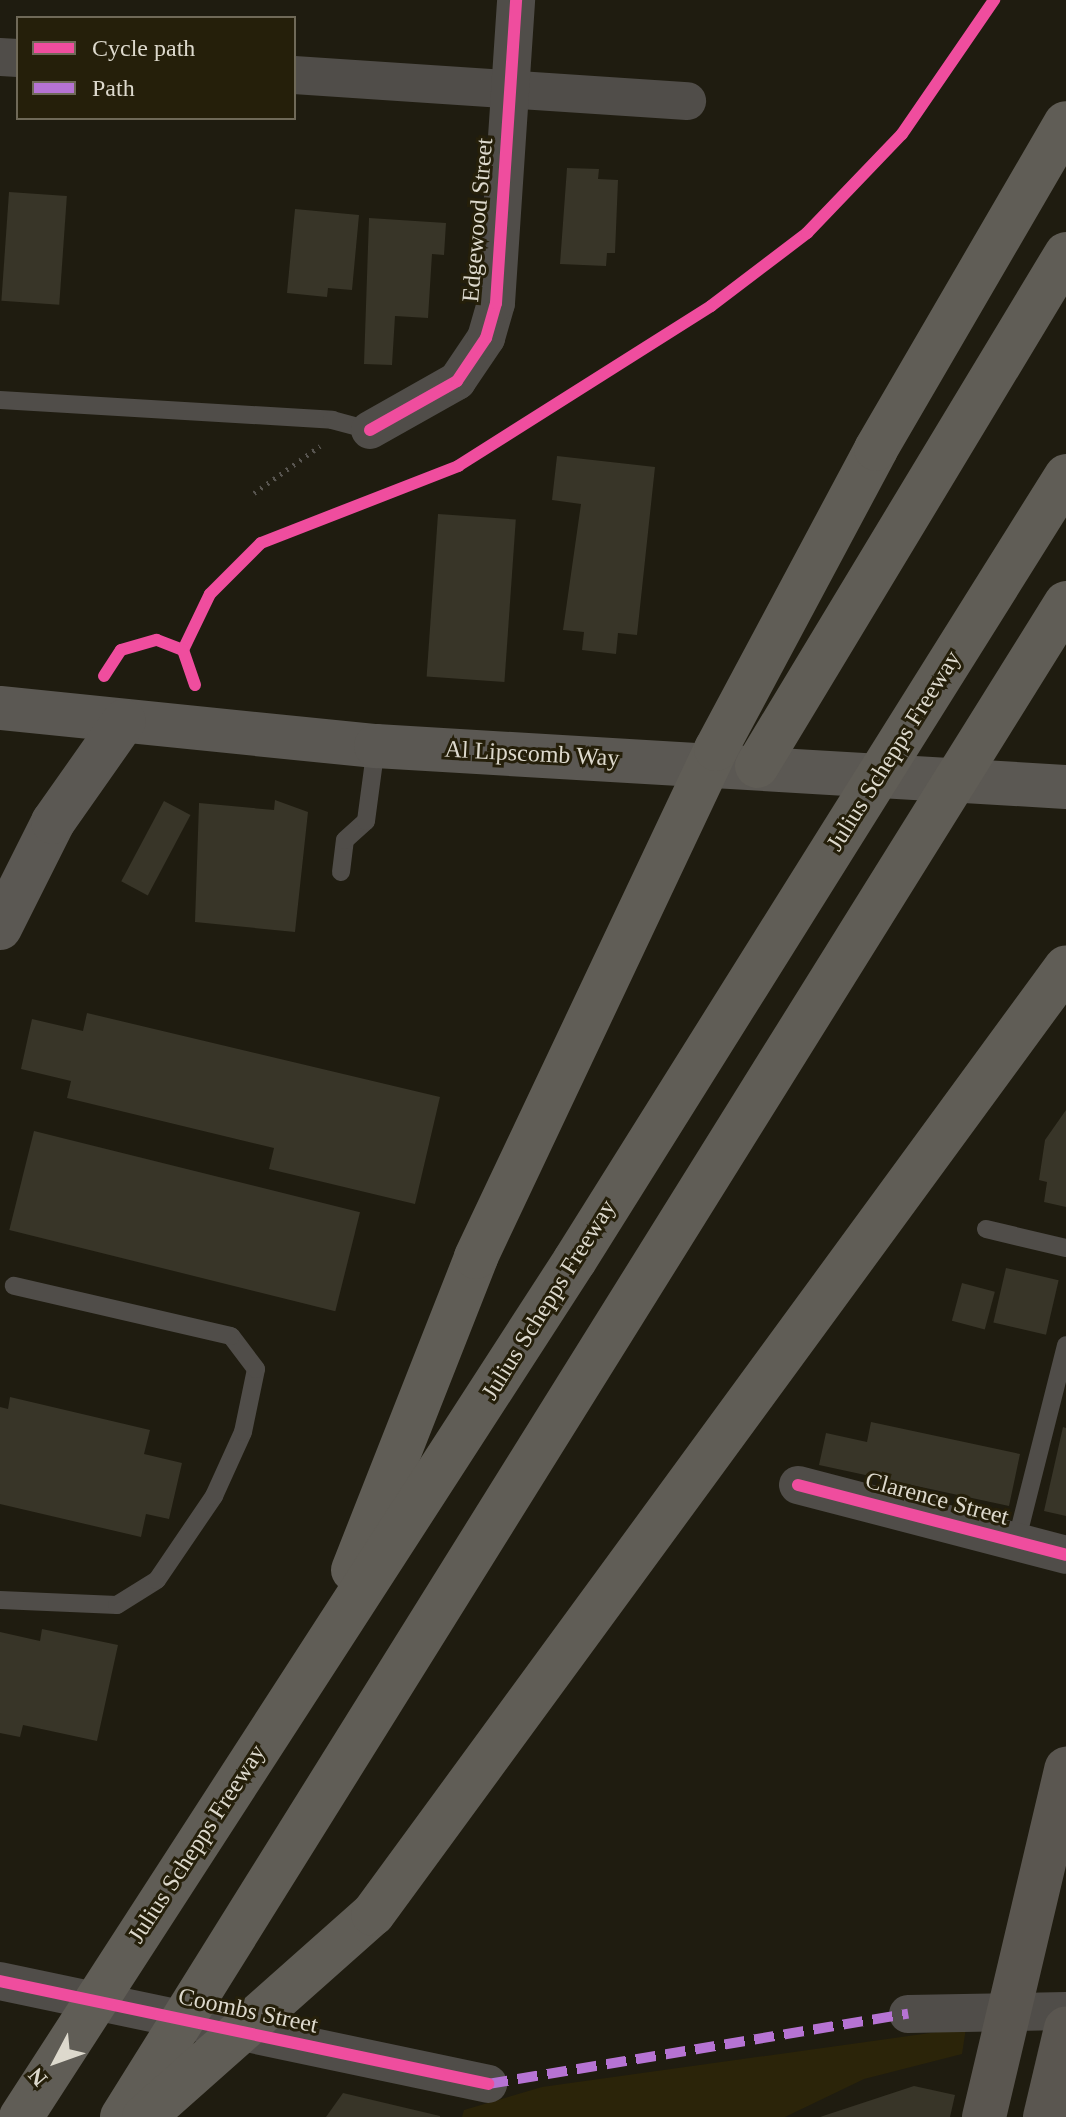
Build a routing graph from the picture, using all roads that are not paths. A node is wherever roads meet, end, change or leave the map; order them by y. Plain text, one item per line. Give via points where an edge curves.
1 (516, 0) edge
2 (296, 75) edge
3 (511, 88) junction
4 (687, 101) dead end
5 (1066, 123) edge
6 (1066, 254) edge
7 (0, 400) edge
8 (370, 430) joint
9 (1066, 476) edge
10 (1066, 603) edge
11 (0, 708) edge
12 (124, 721) junction
13 (376, 746) junction
14 (757, 766) junction
15 (1066, 787) edge
16 (341, 872) dead end
17 (0, 928) edge
18 (1066, 967) edge
19 (986, 1229) dead end
20 (1066, 1248) edge
21 (14, 1286) dead end
22 (1066, 1345) edge
23 (798, 1485) dead end
24 (1016, 1543) junction
25 (1066, 1555) edge
26 (0, 1600) edge
27 (318, 1658) junction
28 (1066, 1769) edge
29 (0, 1981) edge
30 (1010, 2011) junction
31 (1066, 2011) edge
32 (908, 2014) dead end
33 (1066, 2028) edge
34 (488, 2084) dead end
35 (21, 2117) edge
36 (122, 2117) edge
37 (144, 2117) edge
38 (984, 2117) edge
39 (1045, 2117) edge

1 - 3 street, Edgewood Street
2 - 3 street
3 - 4 street
3 - 8 street, Edgewood Street via 496,303 486,338 457,381
5 - 27 highway, bridge via 876,449 709,763 476,1257
6 - 14 highway
7 - 8 lane via 332,420
9 - 27 highway, Julius Schepps Freeway, bridge
10 - 36 highway, bridge
11 - 12 main road, Al Lipscomb Way
12 - 13 main road, Al Lipscomb Way
12 - 17 main road via 53,822
13 - 14 main road, Al Lipscomb Way
13 - 16 lane via 366,821 345,840
14 - 15 main road, Al Lipscomb Way
18 - 37 highway, bridge via 373,1914
19 - 20 lane
21 - 26 lane via 231,1336 256,1369 243,1432 220,1483 157,1580 117,1605
22 - 24 lane
23 - 24 street, Clarence Street
24 - 25 street, Clarence Street
27 - 35 highway, Julius Schepps Freeway, bridge
28 - 30 main road
29 - 34 street, Coombs Street
30 - 31 street
30 - 32 street
30 - 38 main road
33 - 39 main road

